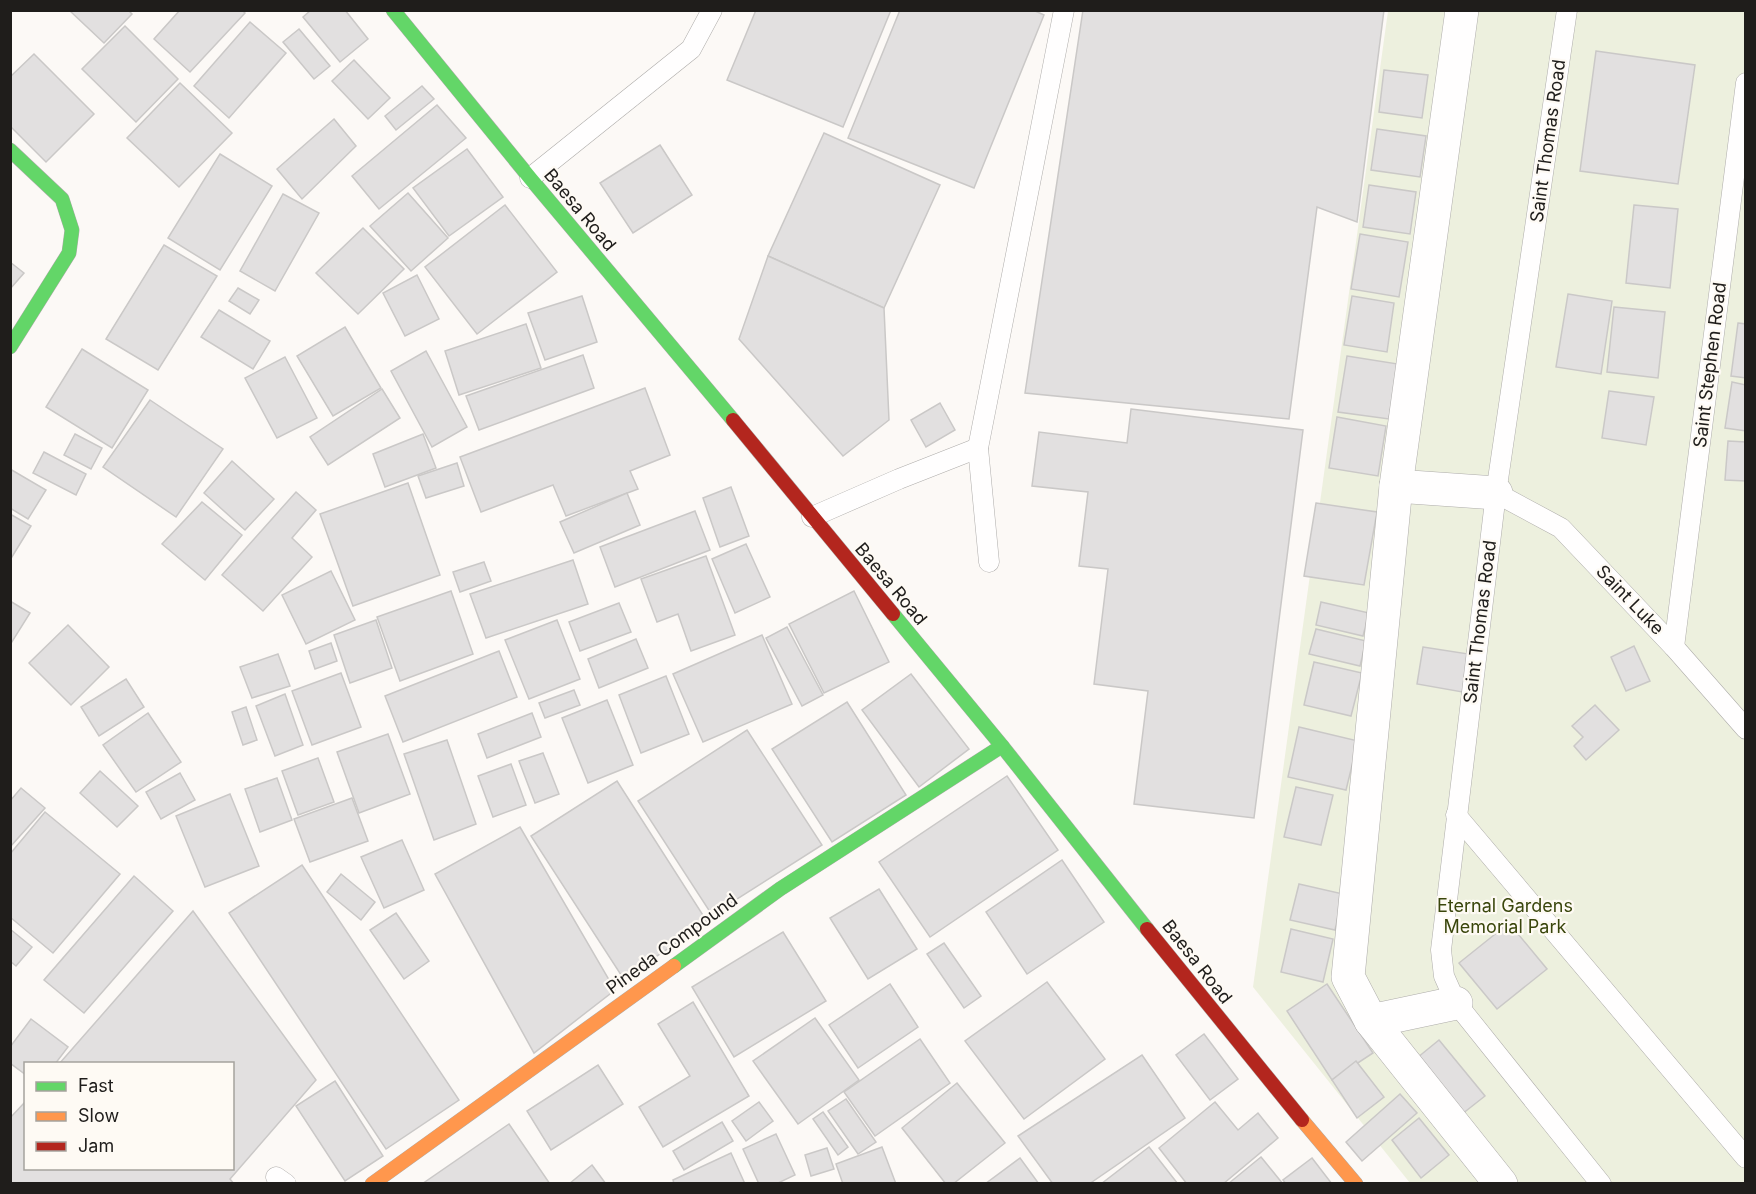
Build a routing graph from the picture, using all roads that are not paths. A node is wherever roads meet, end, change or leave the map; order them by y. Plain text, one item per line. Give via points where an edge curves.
1 (393, 10) edge
2 (712, 10) edge
3 (1064, 10) edge
4 (1462, 10) edge
5 (1567, 10) edge
6 (1746, 82) edge
7 (10, 150) edge
8 (530, 178) junction
9 (10, 347) edge
10 (978, 448) junction
11 (1396, 486) junction
12 (1496, 492) junction
13 (812, 517) junction
14 (989, 562) dead end
15 (1674, 646) junction
16 (1746, 729) edge
17 (1002, 746) junction
18 (1456, 815) junction
19 (1456, 1003) junction
20 (1371, 1021) junction
21 (1746, 1158) edge
22 (372, 1184) edge
23 (1356, 1184) edge
24 (1501, 1184) edge
25 (1601, 1184) edge

1 - 8 main road, Baesa Road
2 - 8 lane via 691,49
3 - 10 lane
4 - 11 street
5 - 12 lane, Saint Thomas Road
6 - 15 lane, Saint Stephen Road
7 - 9 main road via 62,199 72,230 69,253
8 - 13 main road, Baesa Road
10 - 13 lane
10 - 14 lane
11 - 12 street
11 - 20 street via 1348,977
12 - 15 lane, Saint Luke via 1561,528
12 - 18 lane, Saint Thomas Road
13 - 17 main road, Baesa Road
15 - 16 lane, Saint Luke
17 - 22 main road, Pineda Compound via 780,889
17 - 23 main road, Baesa Road via 1266,1078
18 - 19 lane, Saint Thomas Road via 1441,950 1444,976
18 - 21 lane
19 - 20 street
19 - 25 lane, Saint Thomas Road
20 - 24 street

